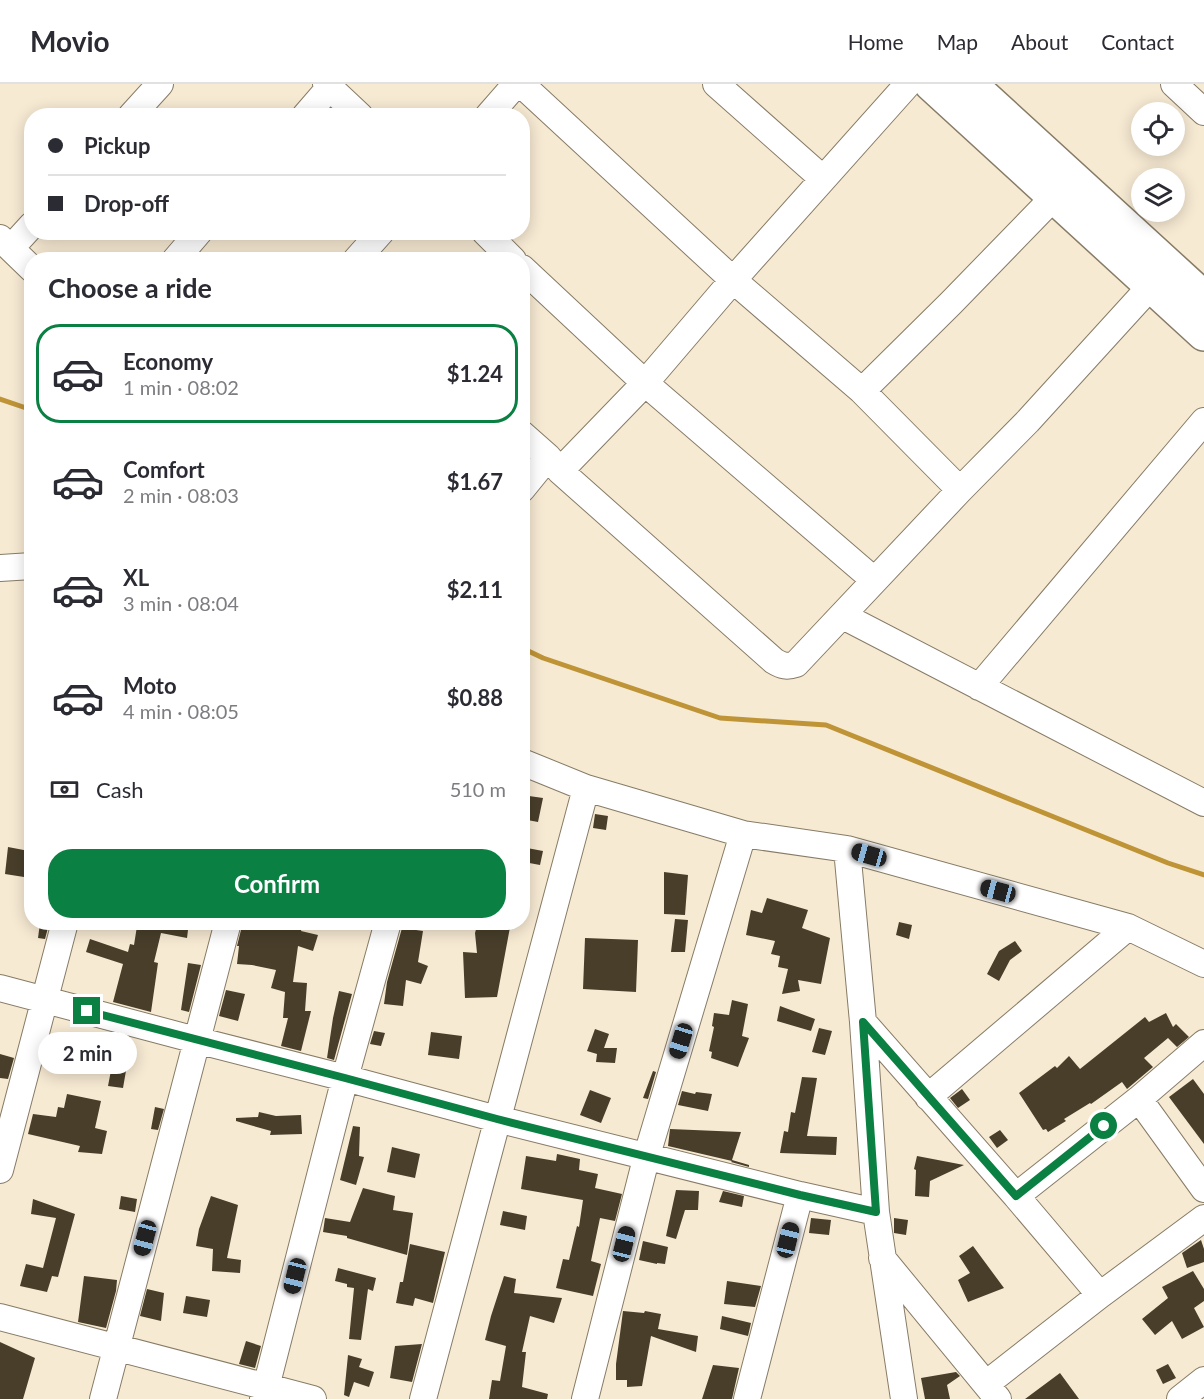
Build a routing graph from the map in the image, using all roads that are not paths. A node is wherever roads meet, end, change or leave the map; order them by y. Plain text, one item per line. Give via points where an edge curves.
1 (160, 84) edge
2 (516, 84) edge
3 (521, 84) edge
4 (716, 84) edge
5 (908, 84) edge
6 (931, 84) edge
7 (1174, 84) edge
8 (328, 86) edge
9 (976, 86) edge
10 (138, 108) edge
11 (311, 108) edge
12 (351, 108) edge
13 (495, 108) edge
14 (1204, 112) edge
15 (822, 178) junction
16 (1055, 196) junction
17 (24, 231) edge
18 (192, 240) edge
19 (374, 240) edge
20 (493, 240) edge
21 (6, 243) edge
22 (182, 252) edge
23 (363, 252) edge
24 (505, 252) edge
25 (24, 261) edge
26 (530, 275) edge
27 (733, 280) junction
28 (1151, 286) junction
29 (1204, 298) edge
30 (1204, 334) edge
31 (645, 382) junction
32 (862, 391) junction
33 (1204, 421) edge
34 (530, 442) edge
35 (554, 464) junction
36 (530, 483) edge
37 (960, 490) junction
38 (24, 566) edge
39 (0, 568) edge
40 (874, 580) junction
41 (843, 616) junction
42 (979, 687) junction
43 (530, 765) edge
44 (586, 788) junction
45 (1204, 803) edge
46 (743, 834) junction
47 (847, 849) junction
48 (1128, 927) junction
49 (63, 930) edge
50 (226, 930) edge
51 (386, 930) edge
52 (1204, 964) edge
53 (0, 988) edge
54 (44, 1000) junction
55 (863, 1022) junction
56 (196, 1040) junction
57 (1204, 1043) edge
58 (345, 1078) junction
59 (928, 1097) junction
60 (1139, 1099) junction
61 (497, 1119) junction
62 (647, 1155) junction
63 (0, 1170) edge
64 (1204, 1189) edge
65 (800, 1195) junction
66 (1016, 1196) junction
67 (876, 1212) junction
68 (1204, 1218) edge
69 (882, 1258) junction
70 (1100, 1295) junction
71 (0, 1317) edge
72 (117, 1347) junction
73 (1204, 1380) edge
74 (992, 1391) edge
75 (265, 1393) edge
76 (103, 1399) edge
77 (313, 1399) edge
78 (423, 1399) edge
79 (585, 1399) edge
80 (747, 1399) edge
81 (904, 1399) edge
82 (1180, 1399) edge

1 - 10 street
2 - 13 street
3 - 27 street
4 - 15 street
5 - 15 street
6 - 16 main road
7 - 14 street
8 - 11 street
8 - 12 street
9 - 29 main road
15 - 27 street
16 - 28 main road
16 - 32 street
17 - 21 street
18 - 22 street
19 - 23 street
20 - 24 street
21 - 25 street
26 - 31 street
27 - 31 street
27 - 32 street
28 - 30 main road
28 - 37 street
31 - 35 street
31 - 40 street
32 - 37 street
33 - 42 street
34 - 35 street
35 - 36 street
35 - 41 street via 780,665 796,664
37 - 40 street
38 - 39 street
40 - 41 street
41 - 42 street
42 - 45 street
43 - 44 street
44 - 46 street
44 - 61 street
46 - 47 street
46 - 62 street
47 - 48 street
47 - 55 street
48 - 52 street
48 - 59 street
49 - 54 street
50 - 56 street
51 - 58 street
53 - 54 street
54 - 56 street
54 - 63 street
55 - 59 street
55 - 67 street
56 - 58 street
56 - 72 street
57 - 60 street
58 - 61 street
58 - 75 street
59 - 66 street
60 - 64 street
60 - 66 street
61 - 62 street
61 - 78 street
62 - 65 street
62 - 79 street
65 - 67 street
65 - 80 street
66 - 70 street
67 - 69 street
68 - 70 street
69 - 74 street
69 - 81 street
70 - 74 street
71 - 72 street
72 - 75 street
72 - 76 street
73 - 82 street
75 - 77 street

